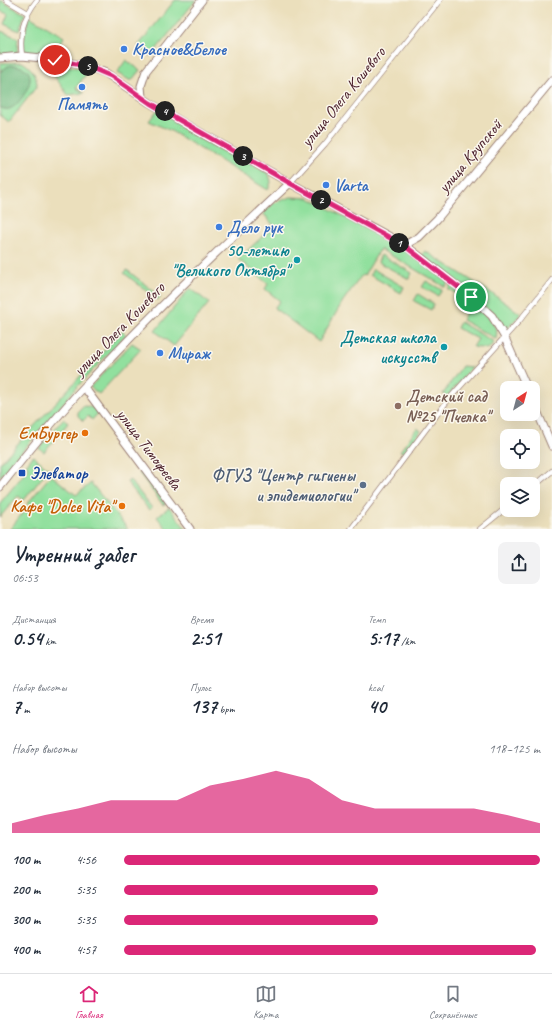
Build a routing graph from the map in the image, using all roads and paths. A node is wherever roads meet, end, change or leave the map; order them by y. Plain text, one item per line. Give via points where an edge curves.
1 (6, 0) edge
2 (37, 0) edge
3 (202, 0) edge
4 (440, 0) edge
5 (28, 13) junction
6 (22, 56) junction
7 (0, 58) edge
8 (552, 80) edge
9 (142, 97) junction
10 (290, 183) junction
11 (405, 246) junction
12 (552, 280) edge
13 (504, 336) junction
14 (524, 381) edge
15 (84, 387) junction
16 (540, 418) edge
17 (552, 446) edge
18 (552, 471) edge
19 (540, 481) edge
20 (0, 487) edge
21 (500, 513) edge
22 (190, 529) edge
23 (351, 529) edge
24 (480, 529) edge

1 - 5 street
2 - 5 street
3 - 9 street via 146,71 141,86
4 - 10 street, улица Олега Кошевого via 325,144
5 - 6 street via 21,38
6 - 7 street
6 - 9 street via 87,66 111,76
8 - 11 street, улица Крупской via 437,219 419,237
9 - 10 street
10 - 11 street
10 - 15 street, улица Олега Кошевого via 185,282
11 - 13 street via 483,308 496,321
12 - 13 street
13 - 14 street
13 - 23 street via 442,406
15 - 20 street, улица Олега Кошевого
15 - 22 street, улица Тимофеева
16 - 17 street
18 - 19 street
21 - 24 street

